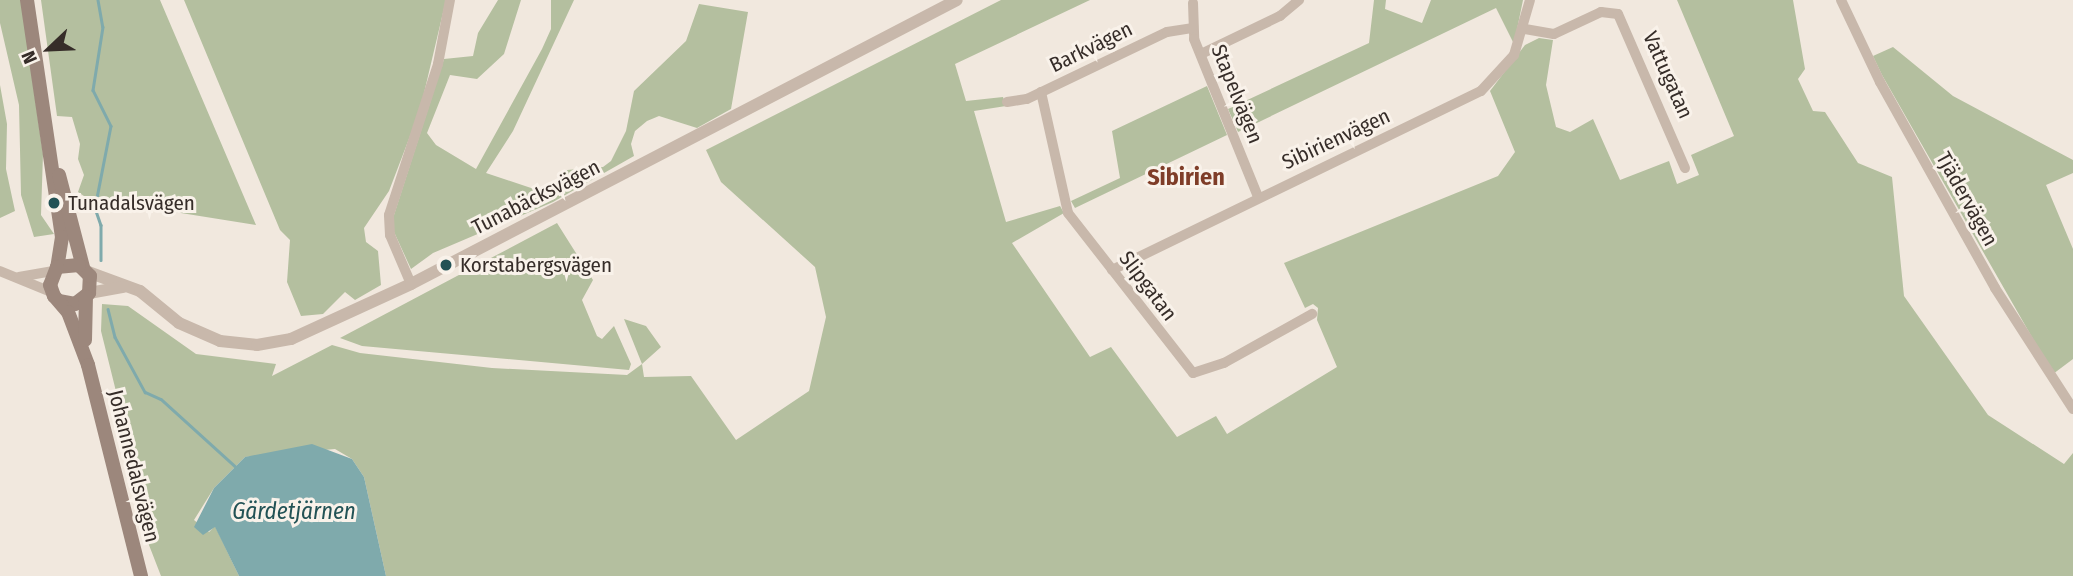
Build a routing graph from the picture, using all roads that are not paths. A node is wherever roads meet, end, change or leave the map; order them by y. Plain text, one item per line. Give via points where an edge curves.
1 (27, 0) edge
2 (450, 0) edge
3 (957, 0) edge
4 (1299, 0) edge
5 (1530, 0) edge
6 (1841, 0) edge
7 (1193, 3) dead end
8 (1192, 28) junction
9 (1525, 29) junction
10 (1201, 54) junction
11 (1041, 92) junction
12 (1007, 102) dead end
13 (45, 119) junction
14 (1685, 168) dead end
15 (1258, 197) junction
16 (55, 269) junction
17 (85, 270) junction
18 (1112, 270) junction
19 (0, 271) edge
20 (18, 278) junction
21 (411, 284) junction
22 (127, 287) junction
23 (88, 295) junction
24 (55, 297) junction
25 (1312, 314) dead end
26 (88, 365) junction
27 (2073, 409) edge
28 (141, 576) edge

1 - 13 main road
2 - 21 street via 438,64 389,215 390,235
3 - 21 street, Tunabäcksvägen
4 - 10 street via 1280,16
5 - 9 street, Sibirienvägen
6 - 27 street, Tjädervägen via 1880,82 2015,323
7 - 8 street, Stapelvägen
8 - 10 street, Stapelvägen
8 - 11 street, Barkvägen via 1167,32
9 - 14 street, Vattugatan via 1554,34 1601,12 1618,14
9 - 15 street, Sibirienvägen via 1514,55 1481,91
10 - 15 street, Stapelvägen
11 - 12 street, Barkvägen
11 - 18 street, Slipgatan via 1062,199
13 - 16 main road via 62,237
13 - 17 main road
15 - 18 street, Sibirienvägen
16 - 17 main road via 71,262
16 - 20 street
16 - 24 main road
17 - 22 street, Tunabäcksvägen
17 - 23 main road
18 - 25 street, Slipgatan via 1194,373 1224,363
19 - 20 street
20 - 24 street
21 - 22 street, Tunabäcksvägen via 329,325 257,345 220,341 195,331 148,296
22 - 23 street
23 - 24 main road via 75,304
23 - 26 main road, Johannedalsvägen via 82,319
24 - 26 main road, Johannedalsvägen via 68,312
26 - 28 main road, Johannedalsvägen

